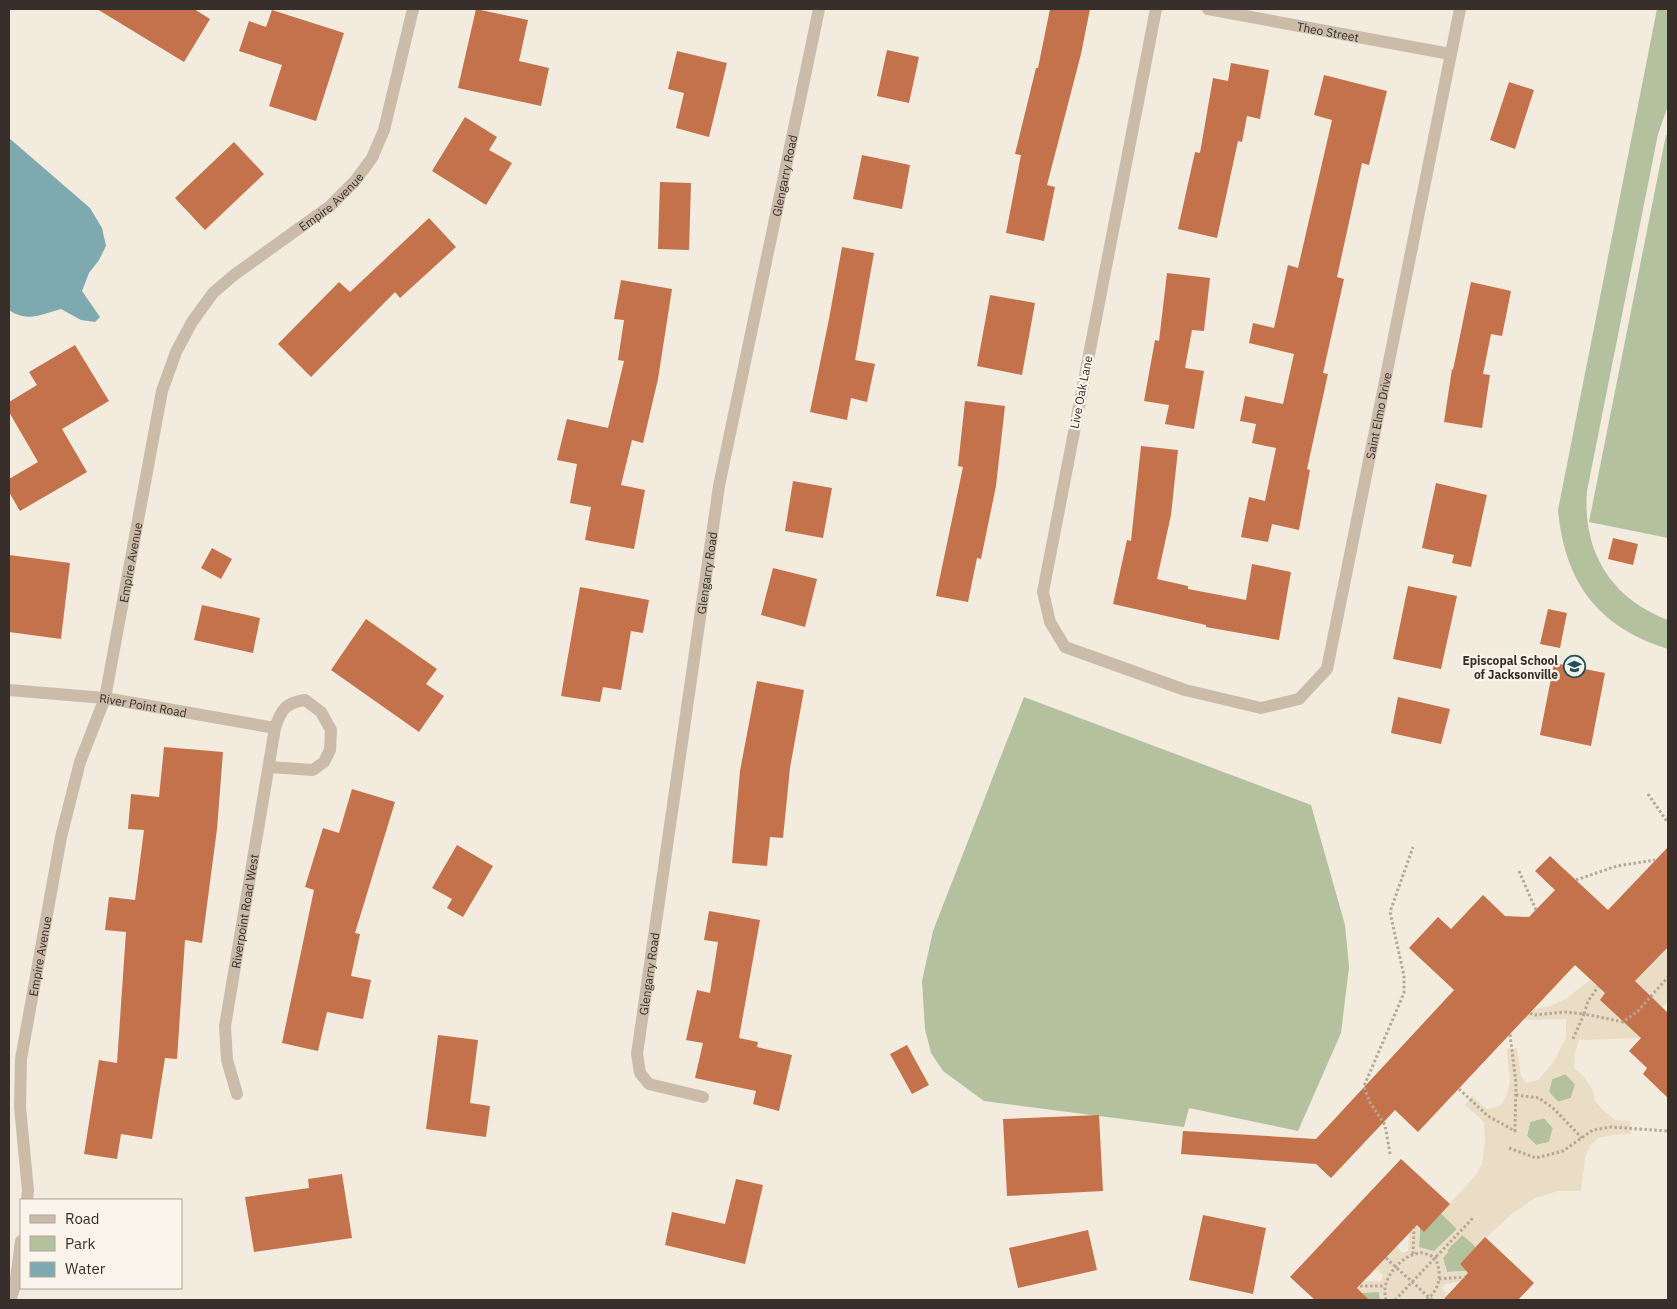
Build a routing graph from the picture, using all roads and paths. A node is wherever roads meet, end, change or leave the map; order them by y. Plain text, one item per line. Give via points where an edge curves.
1 (413, 9) edge
2 (819, 9) edge
3 (1156, 9) edge
4 (1208, 9) edge
5 (1460, 9) edge
6 (1450, 54) junction
7 (9, 690) edge
8 (1185, 690) joint
9 (105, 698) junction
10 (275, 728) junction
11 (269, 767) junction
12 (1648, 794) dead end
13 (1668, 823) edge
14 (1412, 847) dead end
15 (1655, 860) dead end
16 (1519, 871) dead end
17 (1576, 880) dead end
18 (1536, 910) dead end
19 (1668, 977) edge
20 (1598, 987) dead end
21 (1530, 1013) dead end
22 (1584, 1014) junction
23 (1510, 1034) dead end
24 (1573, 1039) dead end
25 (1459, 1089) dead end
26 (237, 1094) dead end
27 (1516, 1095) junction
28 (703, 1097) dead end
29 (1668, 1131) edge
30 (1582, 1138) junction
31 (1508, 1148) dead end
32 (1390, 1154) dead end
33 (27, 1199) edge
34 (1474, 1217) dead end
35 (1414, 1228) dead end
36 (20, 1248) edge
37 (1413, 1254) junction
38 (1435, 1257) junction
39 (1386, 1258) dead end
40 (1396, 1267) junction
41 (1464, 1277) dead end
42 (1440, 1279) junction
43 (1412, 1282) junction
44 (1360, 1286) dead end
45 (1385, 1286) junction
46 (1429, 1299) edge
47 (10, 1300) edge
48 (1386, 1300) edge
49 (1395, 1300) edge

1 - 9 street, Empire Avenue via 384,130 372,158 330,206 234,274 213,293 176,352 162,391
2 - 28 street, Glengarry Road via 719,486 637,1054 640,1072 649,1084
3 - 8 street, Live Oak Lane via 1043,592 1050,622 1065,647
4 - 6 street, Theo Street
5 - 6 street, Saint Elmo Drive
6 - 8 street, Saint Elmo Drive via 1327,670 1299,699 1261,708
7 - 9 street, River Point Road
9 - 10 street, River Point Road
9 - 33 street, Empire Avenue via 80,762 61,837 21,1059 20,1107
10 - 11 street, Riverpoint Road West
10 - 11 street via 284,708 292,702 304,700 321,712 331,730 330,750 324,762 312,770
11 - 26 street, Riverpoint Road West via 226,1026 227,1060
12 - 13 path
14 - 32 path via 1390,912 1404,976 1404,993 1364,1086 1369,1101 1385,1125
15 - 17 path via 1617,866
16 - 18 path
19 - 22 path via 1638,1011 1623,1022
20 - 22 path
21 - 22 path
22 - 24 path
23 - 27 path
25 - 27 path via 1488,1116 1516,1131
27 - 30 path via 1540,1098
29 - 30 path via 1611,1127 1593,1130
30 - 31 path via 1563,1151 1536,1158
34 - 38 path
35 - 37 path
36 - 47 street
37 - 38 path via 1422,1252
37 - 40 path
38 - 42 path
38 - 43 path
39 - 40 path
40 - 43 path
40 - 45 path
41 - 42 path
42 - 46 path
43 - 46 path
43 - 49 path
44 - 45 path
45 - 48 path

